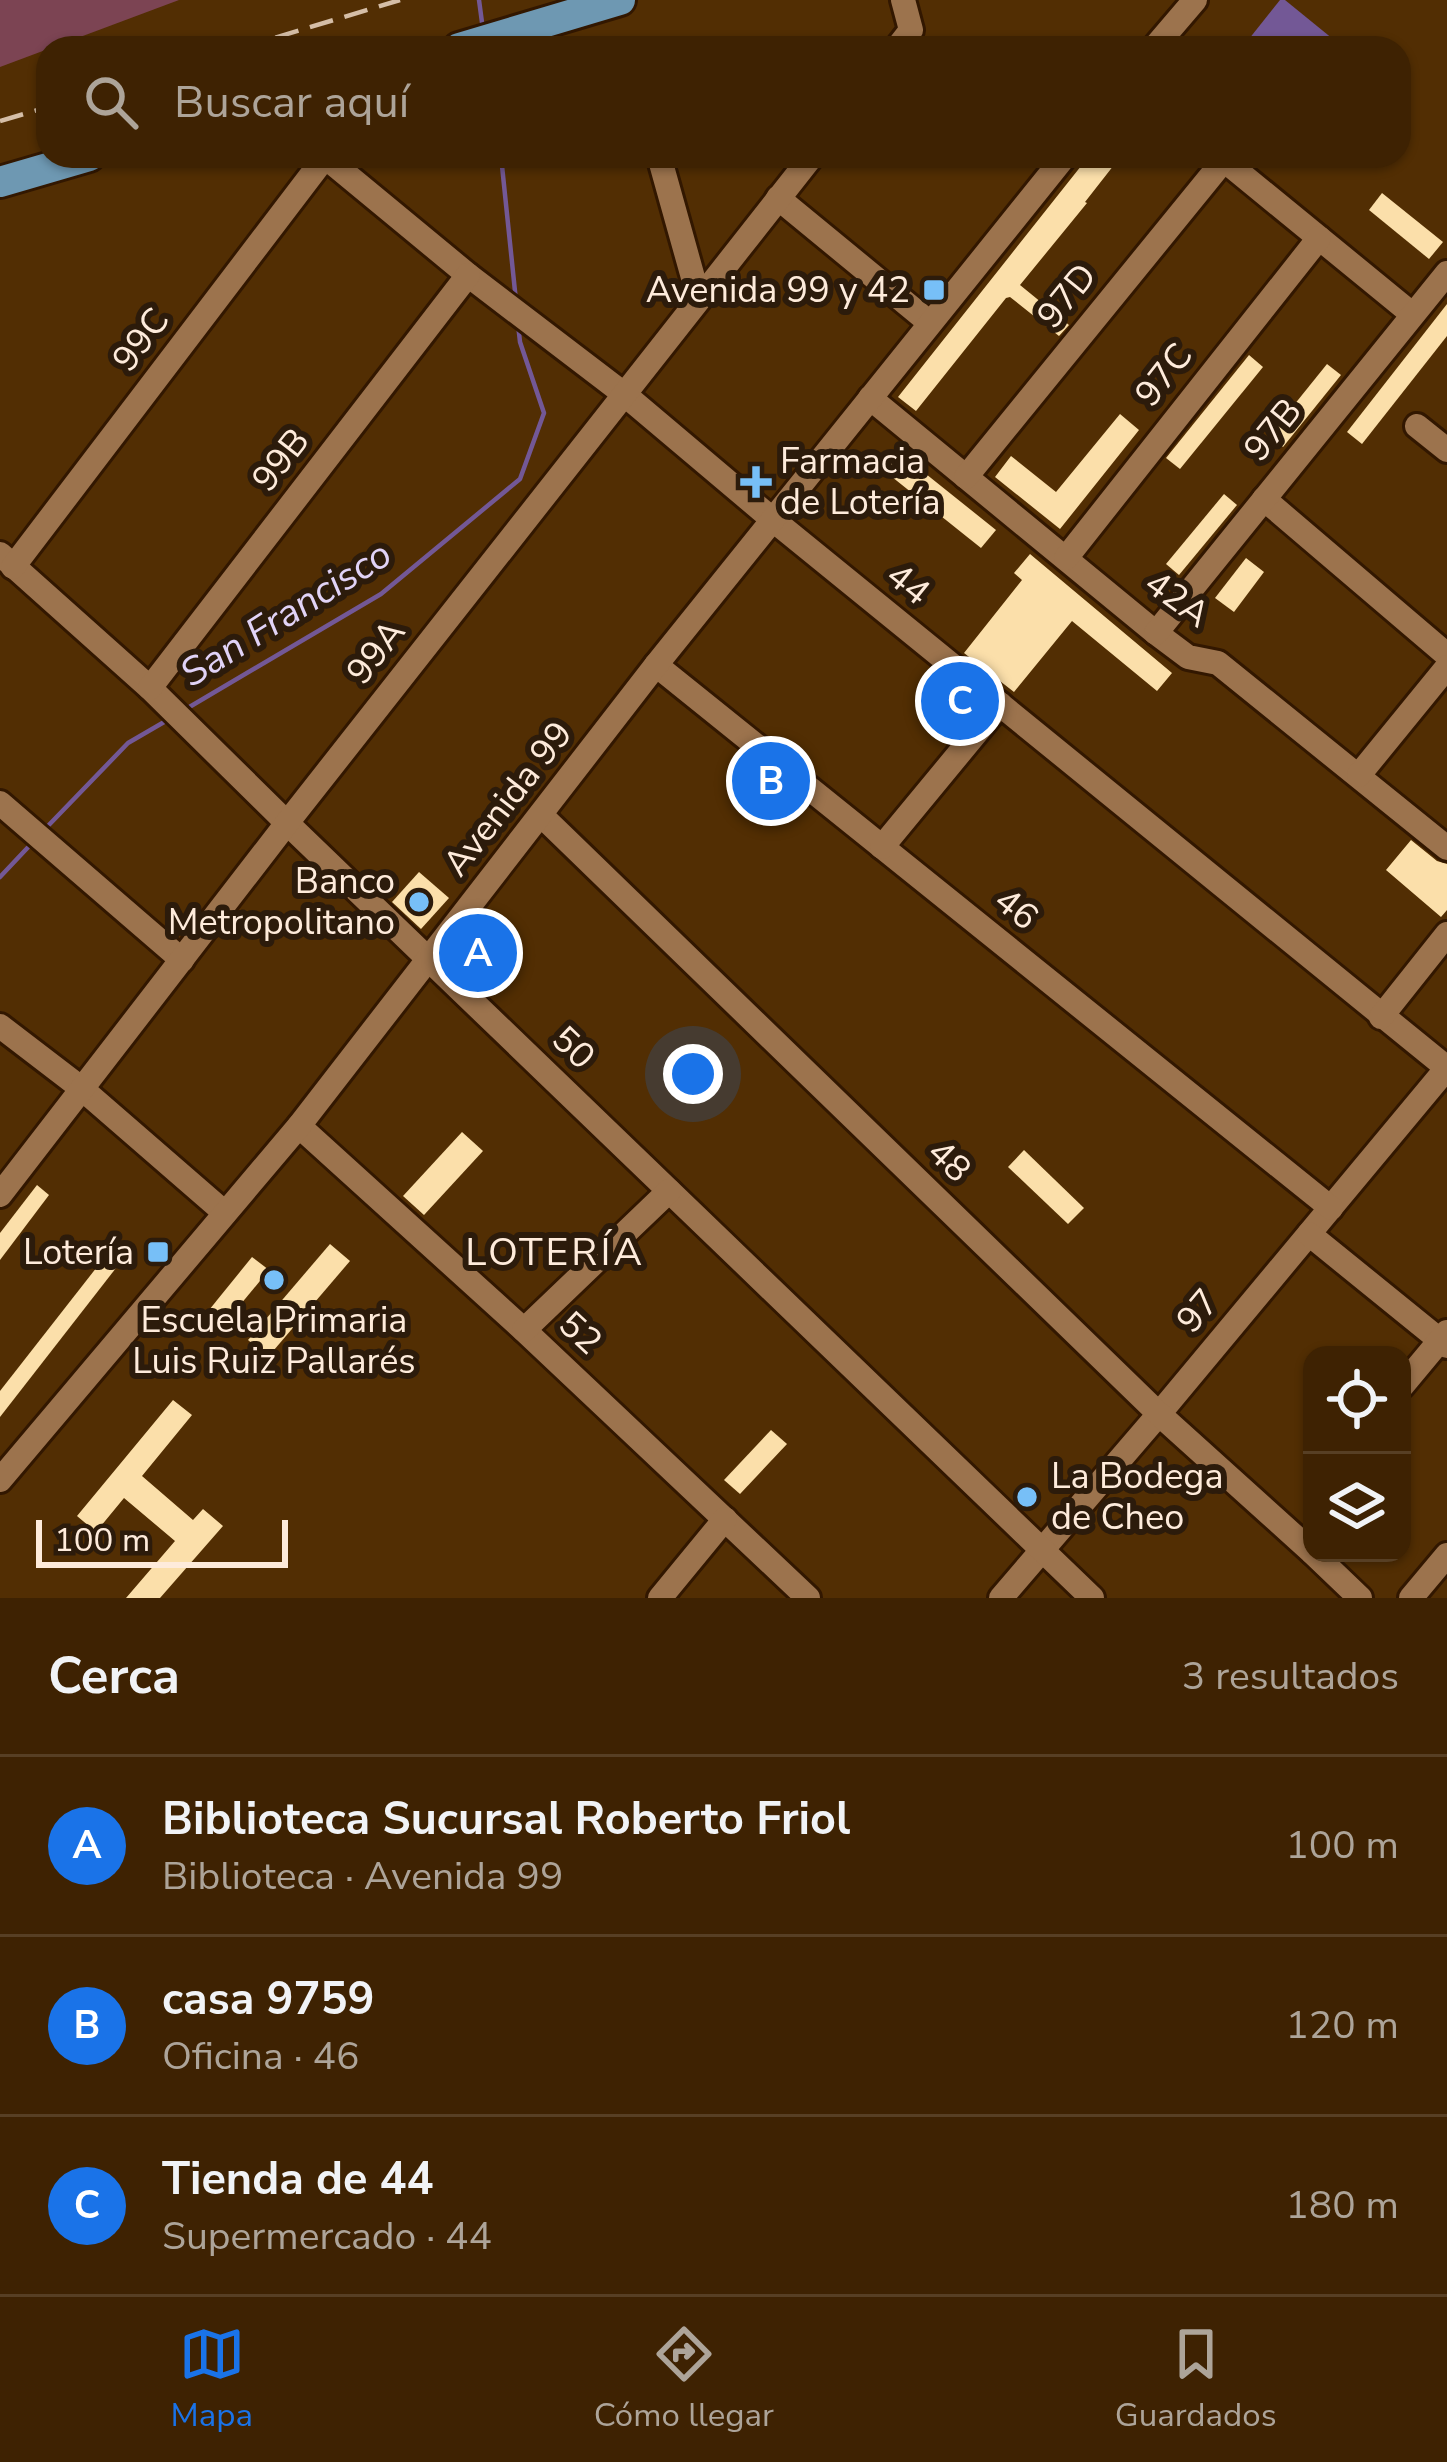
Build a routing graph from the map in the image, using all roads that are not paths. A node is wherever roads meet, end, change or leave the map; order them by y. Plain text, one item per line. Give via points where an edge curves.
1 (620, 0) edge
2 (903, 0) edge
3 (1195, 0) edge
4 (499, 36) edge
5 (906, 36) edge
6 (1164, 36) edge
7 (48, 168) edge
8 (316, 168) edge
9 (339, 168) edge
10 (661, 168) edge
11 (802, 168) edge
12 (1055, 168) edge
13 (1213, 168) edge
14 (1233, 168) edge
15 (0, 182) edge
16 (778, 198) junction
17 (1319, 238) junction
18 (1447, 273) edge
19 (468, 275) junction
20 (699, 299) junction
21 (1412, 314) junction
22 (930, 323) junction
23 (624, 394) junction
24 (870, 398) junction
25 (1417, 426) dead end
26 (1447, 450) edge
27 (966, 477) junction
28 (1264, 499) junction
29 (772, 519) junction
30 (1066, 558) junction
31 (7, 560) edge
32 (1156, 633) junction
33 (1447, 656) edge
34 (656, 665) junction
35 (1447, 667) edge
36 (1000, 704) junction
37 (168, 706) junction
38 (1359, 775) junction
39 (0, 802) edge
40 (542, 816) junction
41 (287, 823) junction
42 (882, 847) junction
43 (1447, 848) edge
44 (1447, 934) edge
45 (428, 958) junction
46 (182, 960) junction
47 (1381, 1017) junction
48 (0, 1026) edge
49 (1447, 1068) edge
50 (81, 1088) junction
51 (299, 1126) junction
52 (668, 1191) junction
53 (0, 1195) edge
54 (1331, 1208) junction
55 (225, 1213) junction
56 (1309, 1234) junction
57 (524, 1330) junction
58 (1444, 1340) edge
59 (1411, 1376) edge
60 (1160, 1414) junction
61 (0, 1480) edge
62 (725, 1519) junction
63 (1303, 1544) edge
64 (1043, 1551) junction
65 (1447, 1556) edge
66 (1322, 1562) edge
67 (660, 1598) edge
68 (808, 1598) edge
69 (1001, 1598) edge
70 (1092, 1598) edge
71 (1360, 1598) edge
72 (1411, 1598) edge

1 - 4 main road
2 - 5 street
3 - 6 street
7 - 15 main road
8 - 31 street, 99C
9 - 19 street, 44
10 - 20 street
11 - 16 street, 99A
12 - 22 street, Avenida 99
13 - 27 street, 97D
14 - 17 street
16 - 20 street, 99A
16 - 22 street
17 - 21 street
17 - 30 street, 97C
18 - 21 street, 97B
19 - 23 street, 44
19 - 37 street, 99B
20 - 23 street, 99A
21 - 28 street, 97B
22 - 24 street, Avenida 99
23 - 29 street, 44
23 - 41 street, 99A
24 - 27 street, 42A
24 - 29 street, Avenida 99
25 - 26 street
27 - 30 street, 42A
28 - 32 street, 97B
28 - 33 street
29 - 34 street, Avenida 99
29 - 36 street, 44
30 - 32 street, 42A
31 - 37 street, 50
32 - 38 street, 42A via 1188,657 1218,663
34 - 40 street, Avenida 99
34 - 42 street, 46
35 - 38 street
36 - 42 street
36 - 47 street, 44
37 - 41 street, 50
38 - 43 street, 42A
39 - 46 street
40 - 45 street, Avenida 99
40 - 60 street, 48
41 - 45 street, 50
41 - 46 street, 99A
42 - 54 street, 46
44 - 47 street
45 - 51 street, Avenida 99
45 - 52 street, 50
46 - 50 street, 99A
47 - 49 street, 44
48 - 50 street
49 - 54 street, 97
50 - 53 street, 99A
50 - 55 street
51 - 55 street, Avenida 99
51 - 57 street, 52
52 - 57 street
52 - 64 street, 50
54 - 56 street, 97
55 - 61 street, Avenida 99
56 - 58 street
56 - 60 street, 97
57 - 62 street, 52
58 - 59 street
60 - 63 street, 48
60 - 64 street, 97
62 - 67 street
62 - 68 street, 52
64 - 69 street, 97
64 - 70 street, 50
65 - 72 street
66 - 71 street, 48

